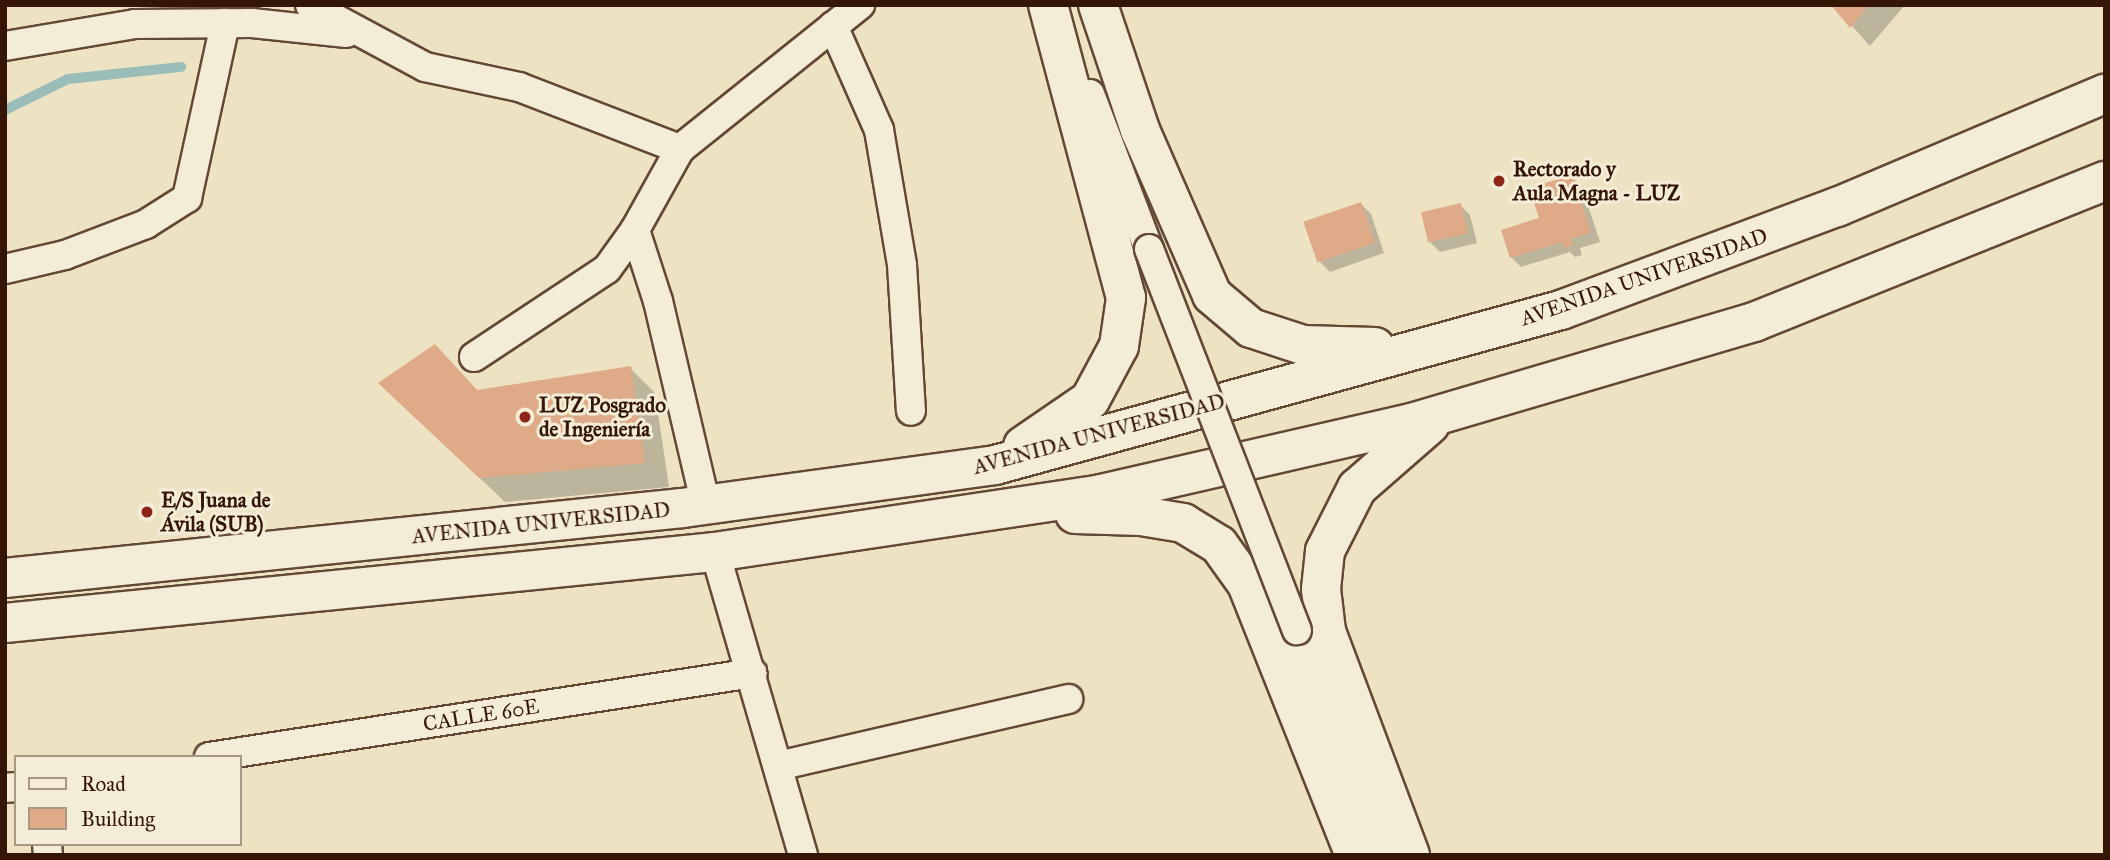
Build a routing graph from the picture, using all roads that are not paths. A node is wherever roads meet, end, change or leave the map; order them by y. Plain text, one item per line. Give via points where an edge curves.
1 (310, 5) edge
2 (860, 5) edge
3 (1048, 5) edge
4 (1065, 5) edge
5 (1098, 5) edge
6 (225, 23) junction
7 (833, 26) junction
8 (361, 35) junction
9 (5, 46) edge
10 (2105, 94) edge
11 (680, 149) junction
12 (2105, 181) edge
13 (635, 230) junction
14 (5, 269) edge
15 (1415, 348) junction
16 (474, 357) dead end
17 (911, 411) dead end
18 (1445, 413) junction
19 (995, 465) junction
20 (706, 505) junction
21 (996, 510) junction
22 (715, 552) junction
23 (5, 578) edge
24 (5, 623) edge
25 (752, 673) junction
26 (1068, 699) dead end
27 (222, 755) edge
28 (778, 766) junction
29 (803, 855) edge
30 (1354, 855) edge
31 (1383, 855) edge
32 (1410, 855) edge

1 - 8 street
2 - 7 street
3 - 19 street via 1126,298 1119,346 1090,400
4 - 31 street, bridge via 1100,126
5 - 15 street via 1140,130 1212,295 1251,328 1303,345
6 - 8 street
6 - 9 street via 135,24
6 - 14 street via 187,198 146,224 65,255
7 - 11 street
7 - 17 street via 879,131 902,265
8 - 11 street via 425,67 519,87
10 - 15 street, AVENIDA UNIVERSIDAD via 1837,207 1574,305
11 - 13 street
12 - 18 street via 1754,322
13 - 16 street via 607,269
13 - 20 street via 658,301
15 - 19 street, AVENIDA UNIVERSIDAD
18 - 21 street via 1101,494
18 - 32 street via 1398,448 1357,488 1325,551 1321,589 1326,631
19 - 20 street, AVENIDA UNIVERSIDAD
20 - 23 street, AVENIDA UNIVERSIDAD
21 - 22 street
21 - 30 street via 1141,516 1183,523 1219,545 1247,584
22 - 24 street
22 - 25 street
25 - 27 street, CALLE 60E
25 - 28 street
26 - 28 street
28 - 29 street

